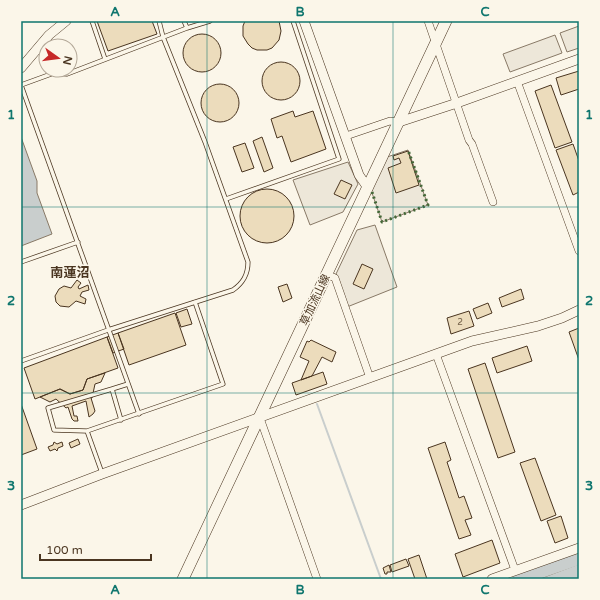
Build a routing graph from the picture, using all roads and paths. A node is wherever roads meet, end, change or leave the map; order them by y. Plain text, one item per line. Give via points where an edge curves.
1 (66, 21) edge
2 (92, 21) edge
3 (159, 21) edge
4 (184, 21) edge
5 (210, 21) edge
6 (293, 21) edge
7 (304, 21) edge
8 (428, 21) edge
9 (446, 21) edge
10 (186, 28) junction
11 (163, 37) junction
12 (436, 44) junction
13 (105, 59) junction
14 (579, 59) edge
15 (21, 68) edge
16 (517, 81) junction
17 (457, 103) junction
18 (399, 122) junction
19 (346, 136) junction
20 (368, 188) junction
21 (226, 199) junction
22 (493, 202) dead end
23 (78, 242) junction
24 (579, 251) edge
25 (21, 262) edge
26 (328, 275) junction
27 (195, 302) junction
28 (579, 310) edge
29 (108, 330) junction
30 (436, 354) junction
31 (21, 361) edge
32 (370, 378) junction
33 (128, 384) junction
34 (112, 389) junction
35 (139, 414) junction
36 (260, 418) junction
37 (121, 420) junction
38 (86, 432) junction
39 (102, 474) junction
40 (21, 505) edge
41 (579, 548) edge
42 (515, 570) junction
43 (183, 579) edge
44 (318, 579) edge
45 (492, 579) edge

1 - 15 street via 48,35
2 - 13 lane
3 - 11 lane
4 - 10 lane
5 - 10 lane
6 - 21 lane via 339,159
7 - 19 street
8 - 12 street
9 - 12 main road, 草加流山線
10 - 11 lane
11 - 13 lane
11 - 21 lane
12 - 17 street
12 - 18 main road, 草加流山線
13 - 23 lane via 67,74 54,73 22,85
14 - 16 street
16 - 17 street
16 - 24 street
17 - 18 street
17 - 22 street
18 - 19 street via 390,121
18 - 20 main road, 草加流山線
19 - 20 street via 359,175
20 - 26 main road, 草加流山線
21 - 27 lane via 248,268 244,280 233,290
23 - 25 lane
23 - 29 lane
26 - 32 street via 336,278
26 - 36 main road, 草加流山線
27 - 29 lane
27 - 35 lane via 223,384
28 - 30 street via 547,323 482,338
29 - 31 lane
29 - 33 lane
30 - 32 street
30 - 42 street
32 - 36 street
33 - 34 lane
33 - 35 lane
34 - 37 lane
34 - 38 lane via 48,408 54,430
35 - 37 lane
36 - 39 street
36 - 43 main road, 草加流山線
36 - 44 street
37 - 38 lane
38 - 39 lane
39 - 40 street
41 - 42 street
42 - 45 street

